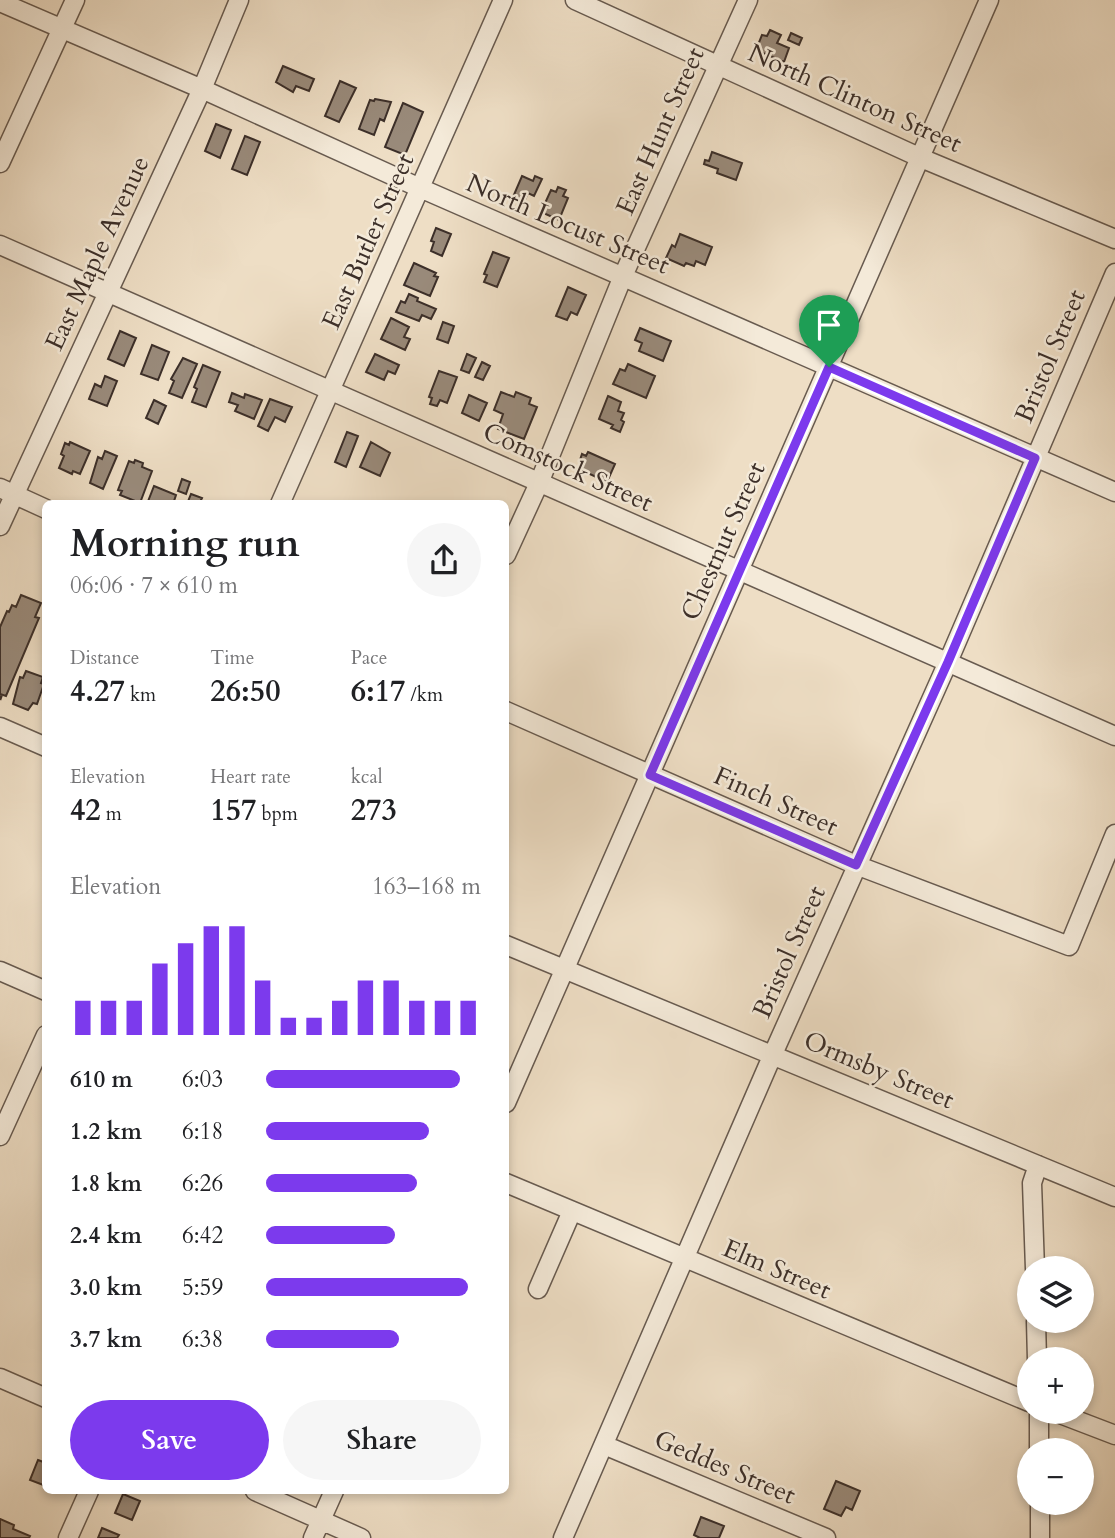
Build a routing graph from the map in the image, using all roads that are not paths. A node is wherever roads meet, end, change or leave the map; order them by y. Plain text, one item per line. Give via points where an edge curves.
1 (75, 0) edge
2 (239, 0) edge
3 (503, 0) edge
4 (575, 0) edge
5 (748, 0) edge
6 (989, 0) edge
7 (0, 2) edge
8 (62, 29) junction
9 (718, 65) junction
10 (202, 89) junction
11 (920, 158) junction
12 (0, 163) edge
13 (420, 188) junction
14 (1115, 239) edge
15 (0, 244) edge
16 (1115, 273) edge
17 (623, 276) junction
18 (108, 292) junction
19 (829, 367) junction
20 (330, 391) junction
21 (1035, 458) junction
22 (539, 483) junction
23 (8, 491) edge
24 (1115, 492) edge
25 (282, 500) edge
26 (42, 507) edge
27 (0, 526) edge
28 (509, 548) edge
29 (739, 571) junction
30 (948, 662) junction
31 (509, 712) edge
32 (0, 727) edge
33 (1115, 736) edge
34 (42, 745) edge
35 (650, 775) junction
36 (1115, 834) edge
37 (856, 865) junction
38 (509, 946) edge
39 (563, 970) junction
40 (0, 971) edge
41 (42, 989) edge
42 (42, 1044) edge
43 (773, 1054) junction
44 (509, 1096) edge
45 (0, 1136) edge
46 (1038, 1165) junction
47 (509, 1184) edge
48 (1115, 1196) edge
49 (572, 1211) junction
50 (1035, 1256) edge
51 (685, 1259) junction
52 (538, 1289) dead end
53 (0, 1378) edge
54 (42, 1396) edge
55 (1017, 1397) edge
56 (1086, 1424) edge
57 (1115, 1435) edge
58 (604, 1445) junction
59 (88, 1494) edge
60 (263, 1494) edge
61 (333, 1494) edge
62 (1040, 1515) edge
63 (321, 1520) junction
64 (68, 1538) edge
65 (313, 1538) edge
66 (361, 1538) edge
67 (563, 1538) edge
68 (826, 1538) edge
69 (1040, 1538) edge

1 - 8 street
2 - 10 street, East Maple Avenue
3 - 13 street, East Butler Street
4 - 9 street, North Clinton Street
5 - 9 street, East Hunt Street
6 - 11 street, Chestnut Street
7 - 8 street, North Locust Street
8 - 10 street, North Locust Street
8 - 12 street
9 - 11 street, North Clinton Street
9 - 17 street, East Hunt Street
10 - 13 street, North Locust Street
10 - 18 street, East Maple Avenue
11 - 14 street, North Clinton Street
11 - 19 street, Chestnut Street
13 - 17 street, North Locust Street
13 - 20 street, East Butler Street
15 - 18 street, Comstock Street
16 - 21 street, Bristol Street
17 - 19 street, North Locust Street
17 - 22 street, East Hunt Street
18 - 20 street, Comstock Street
18 - 23 street, East Maple Avenue
19 - 21 street, North Locust Street
19 - 29 street, Chestnut Street
20 - 22 street, Comstock Street
20 - 25 street, East Butler Street
21 - 24 street, North Locust Street
21 - 30 street, Bristol Street
22 - 28 street, East Hunt Street
22 - 29 street, Comstock Street
23 - 26 street
23 - 27 street, East Maple Avenue
29 - 30 street, Comstock Street
29 - 35 street, Chestnut Street
30 - 33 street, Comstock Street
30 - 37 street, Bristol Street
31 - 35 street, Finch Street
32 - 34 street
35 - 37 street, Finch Street
35 - 39 street, Chestnut Street
36 - 37 street, Finch Street via 1069,947
37 - 43 street, Bristol Street
38 - 39 street, Ormsby Street
39 - 43 street, Ormsby Street
39 - 44 street, Chestnut Street
40 - 41 street
42 - 45 street
43 - 46 street, Ormsby Street
43 - 51 street, Bristol Street
46 - 48 street, Ormsby Street
46 - 50 street via 1032,1182
47 - 49 street, Elm Street
49 - 51 street, Elm Street
49 - 52 street
51 - 55 street, Elm Street
51 - 58 street, Bristol Street
53 - 54 street
56 - 57 street
58 - 67 street, Bristol Street
58 - 68 street, Geddes Street
59 - 64 street
60 - 63 street
61 - 63 street
62 - 69 street
63 - 65 street
63 - 66 street

